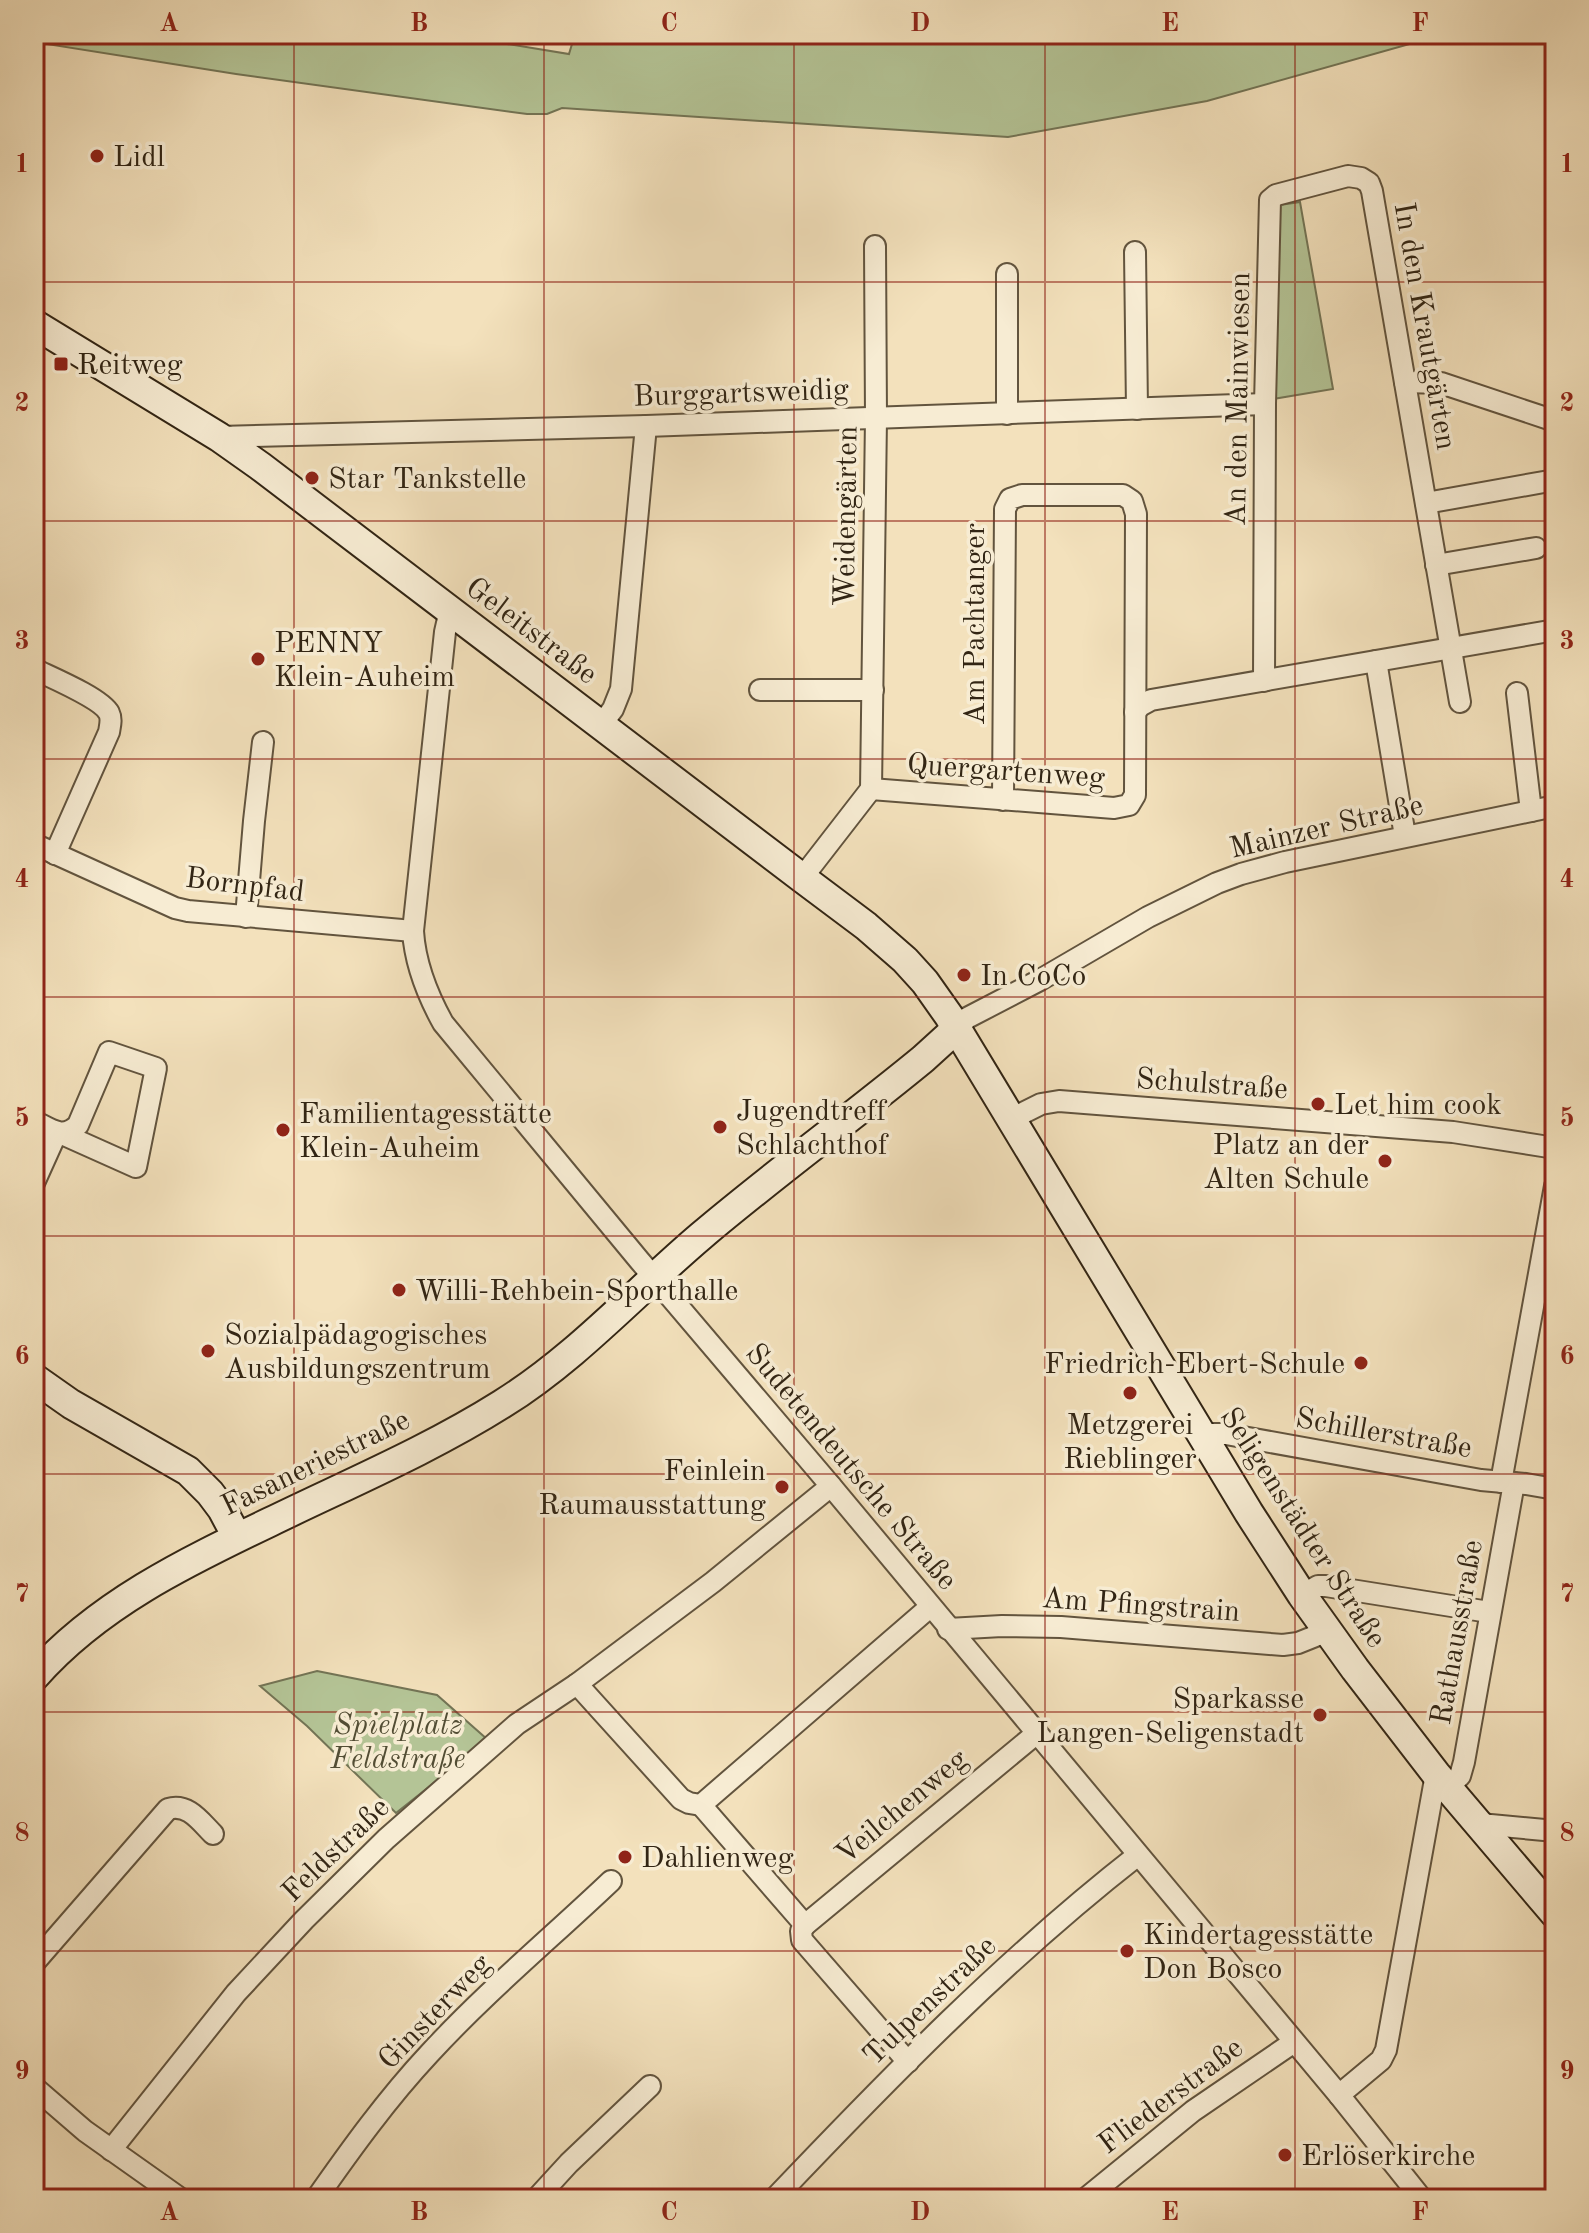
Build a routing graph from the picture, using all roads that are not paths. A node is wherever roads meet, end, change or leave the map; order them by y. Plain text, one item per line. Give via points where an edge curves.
1 (1348, 176) joint
2 (875, 246) dead end
3 (1135, 252) dead end
4 (1007, 274) dead end
5 (34, 324) edge
6 (1405, 382) junction
7 (1265, 404) junction
8 (1137, 409) junction
9 (1007, 414) junction
10 (876, 418) junction
11 (1555, 421) edge
12 (646, 426) junction
13 (219, 437) junction
14 (1555, 480) edge
15 (1426, 503) junction
16 (1536, 548) dead end
17 (1436, 565) junction
18 (450, 610) junction
19 (1555, 630) edge
20 (1451, 648) junction
21 (1376, 661) junction
22 (34, 669) edge
23 (1264, 681) junction
24 (760, 690) dead end
25 (873, 690) junction
26 (1517, 693) dead end
27 (1460, 702) dead end
28 (1135, 712) junction
29 (601, 725) junction
30 (263, 742) dead end
31 (871, 789) junction
32 (1003, 800) junction
33 (1555, 806) edge
34 (1531, 811) junction
35 (1405, 836) junction
36 (41, 851) edge
37 (802, 878) junction
38 (246, 917) junction
39 (413, 931) junction
40 (956, 1029) junction
41 (1011, 1119) junction
42 (34, 1121) edge
43 (59, 1133) junction
44 (1555, 1148) edge
45 (34, 1183) edge
46 (1555, 1186) edge
47 (655, 1279) junction
48 (34, 1378) edge
49 (34, 1397) edge
50 (71, 1404) junction
51 (1202, 1434) junction
52 (1507, 1482) junction
53 (831, 1486) junction
54 (1555, 1489) edge
55 (237, 1537) junction
56 (1302, 1595) junction
57 (930, 1607) junction
58 (1489, 1612) junction
59 (948, 1629) junction
60 (1328, 1631) junction
61 (34, 1677) edge
62 (577, 1684) junction
63 (1037, 1733) junction
64 (1442, 1780) junction
65 (701, 1805) junction
66 (1480, 1824) junction
67 (1555, 1831) edge
68 (213, 1834) dead end
69 (1138, 1855) junction
70 (611, 1881) dead end
71 (1555, 1914) edge
72 (805, 1925) junction
73 (34, 1963) edge
74 (1294, 2042) junction
75 (908, 2062) junction
76 (650, 2086) dead end
77 (34, 2087) edge
78 (1339, 2095) junction
79 (111, 2150) junction
80 (181, 2199) edge
81 (316, 2199) edge
82 (536, 2199) edge
83 (774, 2199) edge
84 (1085, 2199) edge
85 (1422, 2199) edge

1 - 6 street, In den Krautgärten via 1369,183 1372,191
1 - 7 street, An den Mainwiesen via 1270,200
2 - 10 street, Weidengärten
3 - 8 street
4 - 9 street
5 - 13 main road, Geleitstraße
6 - 11 street via 1441,383
6 - 15 street, In den Krautgärten
7 - 8 street, Burggartsweidig
7 - 23 street, An den Mainwiesen
8 - 9 street, Burggartsweidig
9 - 10 street, Burggartsweidig
10 - 12 street, Burggartsweidig
10 - 25 street, Weidengärten
12 - 13 street, Burggartsweidig
12 - 29 street via 621,689
13 - 18 main road, Geleitstraße
14 - 15 street
15 - 17 street, In den Krautgärten
16 - 17 street
17 - 20 street, In den Krautgärten
18 - 29 main road, Geleitstraße
18 - 39 street, Sudetendeutsche Straße
19 - 20 street
20 - 21 street
20 - 27 street, In den Krautgärten
21 - 23 street
21 - 35 street
22 - 36 street via 95,700 111,719 109,732
23 - 28 street via 1151,700
24 - 25 street
25 - 31 street, Weidengärten
26 - 34 street
28 - 32 street, Quergartenweg via 1135,795 1129,805
28 - 32 street, Am Pachtanger via 1132,501 1123,495 1015,496 1005,509
29 - 37 main road, Geleitstraße
30 - 38 street
31 - 32 street, Quergartenweg
31 - 37 street
33 - 34 street, Mainzer Straße
34 - 35 street, Mainzer Straße
35 - 40 street, Mainzer Straße via 1264,867 1217,883 967,1018
36 - 38 street, Bornpfad via 175,908
37 - 40 main road, Geleitstraße via 915,970
38 - 39 street, Bornpfad
39 - 47 street, Sudetendeutsche Straße via 424,984 449,1031
40 - 41 main road, Seligenstädter Straße
40 - 47 main road, Fasaneriestraße
41 - 44 street, Schulstraße via 1059,1101 1453,1132
41 - 51 main road, Seligenstädter Straße
42 - 43 street
43 - 43 street via 136,1167 156,1068 109,1052 78,1125
43 - 45 street
46 - 52 street, Rathausstraße
47 - 53 street, Sudetendeutsche Straße
47 - 55 main road, Fasaneriestraße via 563,1360 502,1404
48 - 50 main road
49 - 50 main road
50 - 55 main road via 188,1471 222,1509
51 - 52 street, Schillerstraße
51 - 56 main road, Seligenstädter Straße
52 - 54 street, Schillerstraße
52 - 58 street, Rathausstraße
53 - 57 street, Sudetendeutsche Straße
53 - 62 street, Feldstraße
55 - 61 main road, Fasaneriestraße via 123,1602
56 - 58 street via 1326,1586
56 - 60 main road, Seligenstädter Straße
57 - 59 street, Sudetendeutsche Straße
57 - 65 street
58 - 64 street, Rathausstraße via 1464,1762 1460,1776
59 - 60 street, Am Pfingstrain via 1061,1627 1283,1645
59 - 63 street, Sudetendeutsche Straße
60 - 64 main road, Seligenstädter Straße
62 - 65 street via 681,1799
62 - 79 street, Feldstraße via 517,1724 443,1787 304,1920 236,1993
63 - 69 street, Sudetendeutsche Straße
63 - 72 street, Veilchenweg
64 - 66 main road, Seligenstädter Straße
64 - 78 street, Rathausstraße via 1386,2050
65 - 72 street
66 - 67 street
66 - 71 main road, Seligenstädter Straße
68 - 73 street via 188,1810 168,1809
69 - 74 street, Sudetendeutsche Straße
69 - 75 street, Tulpenstraße via 1034,1941
70 - 81 street, Ginsterweg via 429,2054
72 - 75 street via 802,1940
74 - 78 street, Sudetendeutsche Straße
74 - 84 street, Fliederstraße via 1193,2111
75 - 83 street, Tulpenstraße
76 - 82 street
77 - 79 street
78 - 85 street, Sudetendeutsche Straße
79 - 80 street

